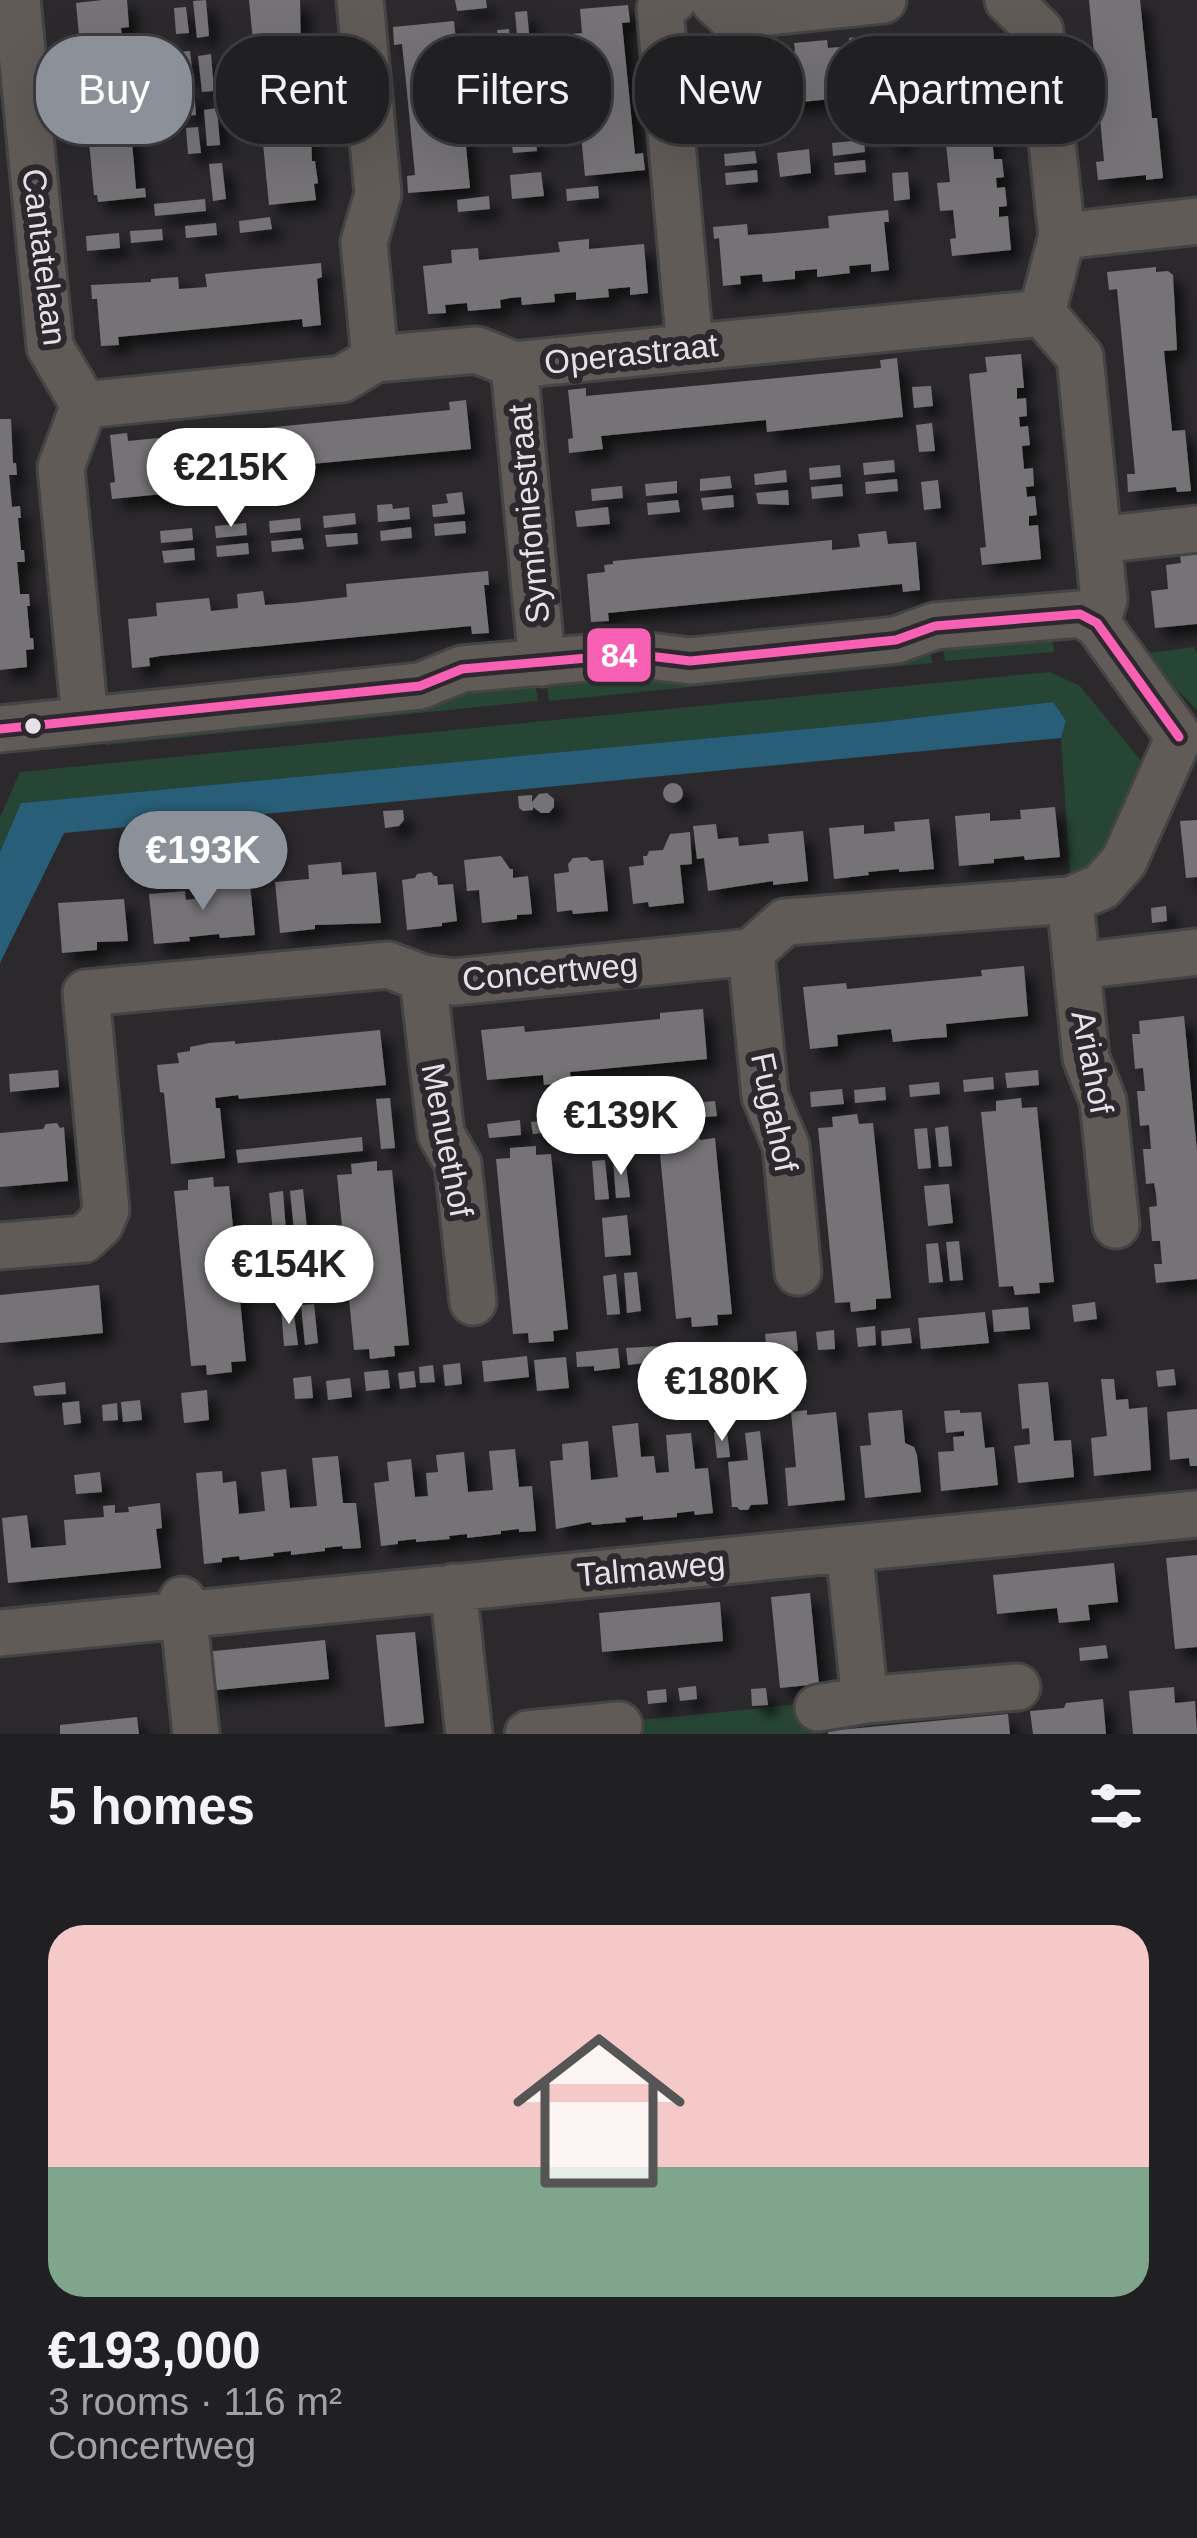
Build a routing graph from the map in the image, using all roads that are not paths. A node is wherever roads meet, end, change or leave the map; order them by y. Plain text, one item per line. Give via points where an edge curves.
1 (17, 0) edge
2 (360, 0) edge
3 (673, 0) edge
4 (713, 0) edge
5 (883, 0) edge
6 (1008, 0) edge
7 (1197, 221) edge
8 (1062, 236) junction
9 (1042, 314) junction
10 (690, 347) junction
11 (375, 359) junction
12 (514, 365) junction
13 (84, 405) junction
14 (1197, 529) edge
15 (1099, 540) junction
16 (1097, 623) junction
17 (542, 662) junction
18 (85, 719) junction
19 (0, 729) edge
20 (1188, 736) edge
21 (1070, 900) junction
22 (751, 952) junction
23 (1197, 952) edge
24 (1078, 966) junction
25 (423, 979) junction
26 (1116, 1225) dead end
27 (0, 1246) edge
28 (797, 1272) dead end
29 (473, 1302) dead end
30 (1197, 1514) edge
31 (849, 1549) junction
32 (452, 1587) junction
33 (183, 1606) junction
34 (0, 1633) edge
35 (1017, 1687) dead end
36 (865, 1700) junction
37 (818, 1708) dead end
38 (619, 1725) dead end
39 (196, 1734) edge
40 (469, 1734) edge
41 (528, 1734) edge

1 - 13 street, Cantatelaan via 50,347
2 - 11 street via 378,194 364,242
3 - 10 street via 660,9
4 - 5 street via 730,16
6 - 8 street via 1040,31
7 - 8 street
8 - 9 street
9 - 10 street, Operastraat
9 - 15 street via 1080,357
10 - 12 street, Operastraat
11 - 12 street, Operastraat via 477,350
11 - 13 street, Operastraat via 342,380
12 - 17 street, Symfoniestraat
13 - 18 street via 61,467
14 - 15 street
15 - 16 street via 1104,600
16 - 17 street via 1080,614 935,626 896,640 690,662 633,654
16 - 20 street
17 - 18 street via 462,669 420,686
18 - 19 street
20 - 21 street, Concertweg via 1124,861 1102,887
21 - 22 street, Concertweg via 784,922
21 - 24 street, Ariahof
22 - 25 street, Concertweg
22 - 28 street, Fugahof via 765,1096 786,1146
23 - 24 street
24 - 26 street, Ariahof
25 - 27 street, Concertweg via 388,965 86,993 106,1210 84,1239
25 - 29 street, Menuethof via 441,1134 458,1164
30 - 31 street, Talmaweg
31 - 32 street, Talmaweg
31 - 36 street
32 - 33 street, Talmaweg
32 - 40 street
33 - 34 street, Talmaweg
33 - 39 street
35 - 36 street
36 - 37 street
38 - 41 street

